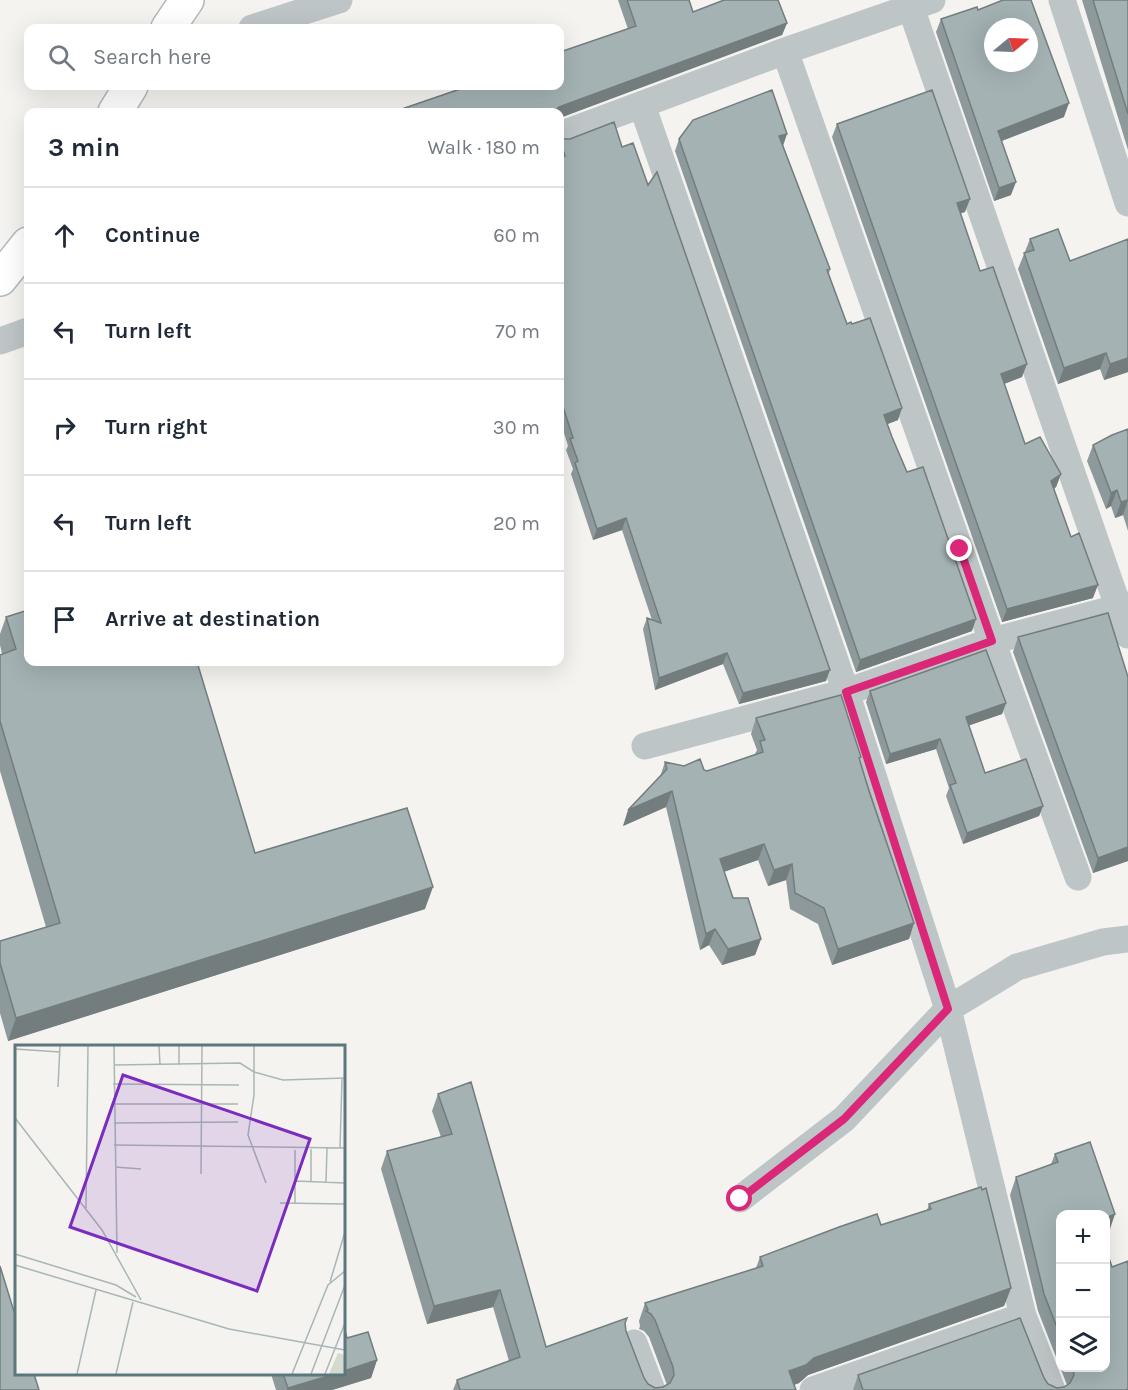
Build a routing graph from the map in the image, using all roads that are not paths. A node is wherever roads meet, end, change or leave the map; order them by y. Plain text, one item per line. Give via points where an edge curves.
1 (187, 0) edge
2 (339, 0) edge
3 (1062, 0) edge
4 (921, 4) edge
5 (171, 24) edge
6 (264, 24) edge
7 (785, 51) junction
8 (129, 90) edge
9 (642, 105) junction
10 (117, 108) edge
11 (564, 134) edge
12 (1128, 203) edge
13 (24, 249) edge
14 (0, 279) edge
15 (24, 332) edge
16 (0, 341) edge
17 (1123, 606) edge
18 (1128, 635) edge
19 (992, 641) junction
20 (846, 692) junction
21 (645, 746) dead end
22 (1078, 878) dead end
23 (1128, 939) edge
24 (948, 1009) junction
25 (740, 1199) dead end
26 (1023, 1316) junction
27 (634, 1342) dead end
28 (652, 1390) edge
29 (814, 1390) edge
30 (1052, 1390) edge

1 - 5 main road
2 - 6 street
3 - 12 street
4 - 7 street
4 - 17 street
7 - 9 street
7 - 19 street
8 - 10 main road
9 - 11 street
9 - 20 street
13 - 14 main road
15 - 16 street
17 - 18 street
17 - 19 street
19 - 20 street
19 - 22 street
20 - 21 street
20 - 24 street
23 - 24 street via 1103,942 1017,967
24 - 25 street via 844,1119
24 - 26 street
26 - 29 street
26 - 30 street
27 - 28 street

